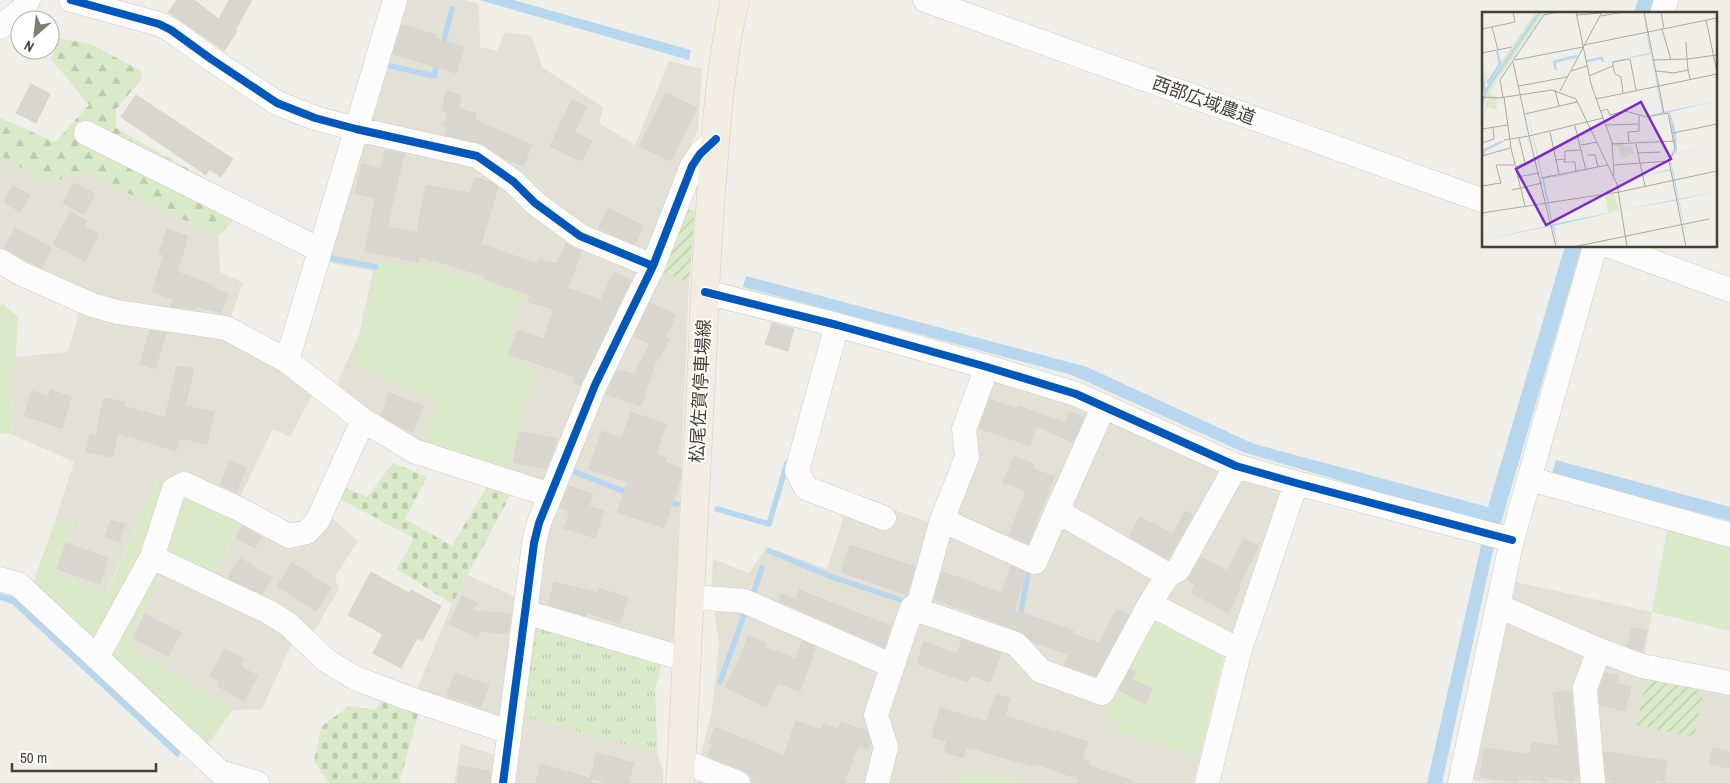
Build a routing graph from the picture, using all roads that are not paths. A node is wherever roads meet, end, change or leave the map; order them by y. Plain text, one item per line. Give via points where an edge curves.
1 (28, 0) edge
2 (71, 0) edge
3 (395, 0) edge
4 (735, 0) edge
5 (925, 0) edge
6 (0, 27) edge
7 (356, 129) junction
8 (86, 133) dead end
9 (716, 140) junction
10 (1482, 200) edge
11 (1595, 248) edge
12 (1615, 248) edge
13 (320, 250) junction
14 (0, 261) edge
15 (652, 266) junction
16 (1730, 290) edge
17 (705, 292) junction
18 (837, 325) junction
19 (287, 361) junction
20 (988, 367) junction
21 (1104, 406) junction
22 (363, 420) junction
23 (1236, 466) junction
24 (1530, 479) junction
25 (1296, 483) junction
26 (550, 495) junction
27 (1057, 511) junction
28 (884, 518) dead end
29 (942, 520) junction
30 (1730, 536) edge
31 (1508, 539) junction
32 (152, 557) junction
33 (1168, 575) junction
34 (0, 579) edge
35 (691, 602) junction
36 (1150, 604) junction
37 (915, 605) junction
38 (1498, 606) junction
39 (525, 612) junction
40 (1240, 649) junction
41 (1599, 650) junction
42 (97, 658) junction
43 (688, 660) junction
44 (891, 664) junction
45 (1730, 683) edge
46 (509, 732) junction
47 (681, 773) edge
48 (257, 783) edge
49 (503, 783) edge
50 (738, 783) edge
51 (877, 783) edge
52 (1207, 783) edge
53 (1460, 783) edge
54 (1593, 783) edge

1 - 6 street via 23,9
2 - 7 street via 159,24 277,103
3 - 7 street
4 - 9 main road, 松尾佐賀停車場線 via 726,37
5 - 10 street, 西部広域農道
7 - 13 street
7 - 15 street via 476,156 514,182 534,203 580,236
8 - 13 street
9 - 15 street via 692,166
9 - 17 main road, 松尾佐賀停車場線
11 - 24 street
12 - 16 street
13 - 19 street
14 - 19 street via 92,305 117,312 226,328
15 - 26 street via 595,385
17 - 18 street
17 - 35 main road, 松尾佐賀停車場線
18 - 20 street
18 - 28 street via 797,471 806,488
19 - 22 street
20 - 21 street
20 - 29 street via 964,429 968,457
21 - 23 street
21 - 27 street
22 - 26 street via 414,451
22 - 32 street via 318,520 307,532 289,536 184,484 174,489
23 - 25 street
23 - 33 street via 1178,570
24 - 30 street
24 - 31 street
25 - 31 street
25 - 40 street
26 - 39 street via 534,543
27 - 29 street via 1029,559
27 - 33 street
29 - 37 street
31 - 38 street
32 - 42 street
32 - 46 street via 269,612 288,624 327,661 355,678
33 - 36 street
34 - 42 street via 18,584
35 - 43 main road, 松尾佐賀停車場線
35 - 44 street via 706,598 744,601
36 - 37 street via 1102,693 1041,671 1016,644
36 - 40 street
37 - 44 street
38 - 41 street
38 - 53 street
39 - 43 street
39 - 46 street
40 - 52 street
41 - 45 street via 1642,666
41 - 54 street via 1585,688
42 - 48 street via 220,772
43 - 47 main road, 松尾佐賀停車場線
44 - 51 street via 876,715 886,747
46 - 49 street
47 - 50 street via 695,766

